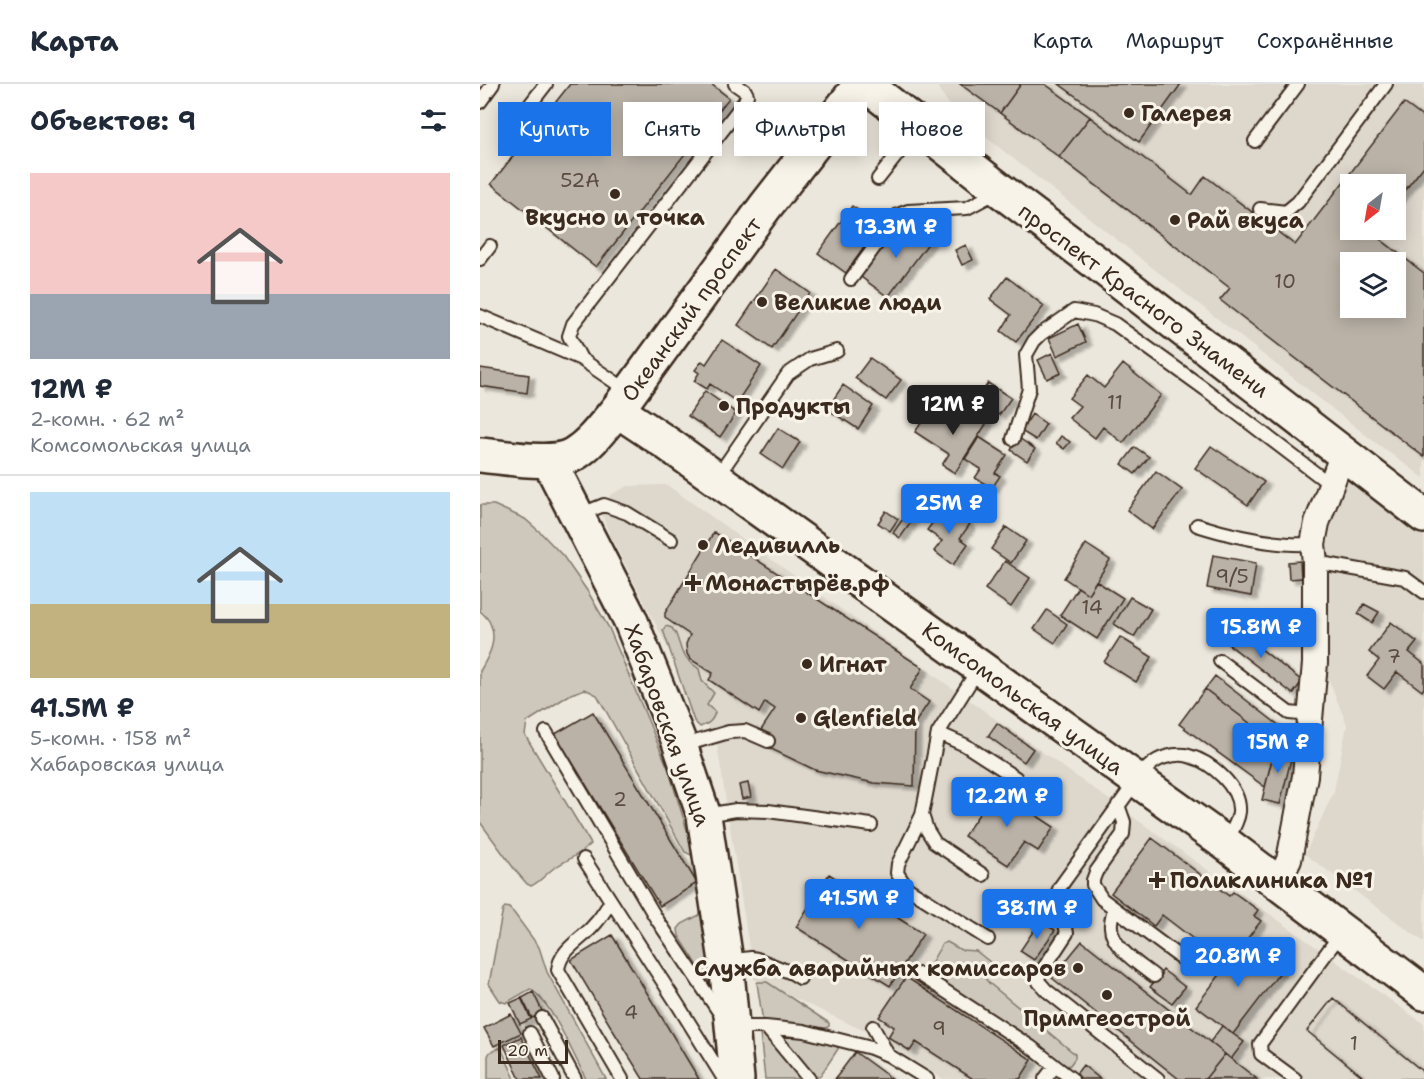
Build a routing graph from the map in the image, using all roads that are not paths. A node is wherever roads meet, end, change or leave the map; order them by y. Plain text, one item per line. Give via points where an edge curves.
1 (492, 84) edge
2 (546, 84) edge
3 (735, 84) edge
4 (861, 84) edge
5 (866, 84) edge
6 (1298, 84) edge
7 (1386, 84) edge
8 (480, 102) edge
9 (532, 102) edge
10 (889, 102) edge
11 (1255, 141) dead end
12 (895, 156) edge
13 (957, 156) edge
14 (878, 178) dead end
15 (1000, 190) junction
16 (1260, 209) dead end
17 (490, 246) dead end
18 (480, 259) edge
19 (851, 279) dead end
20 (480, 316) edge
21 (837, 351) dead end
22 (581, 359) junction
23 (623, 401) junction
24 (1012, 439) dead end
25 (1343, 453) junction
26 (480, 455) edge
27 (549, 461) junction
28 (716, 478) junction
29 (1331, 485) junction
30 (578, 516) junction
31 (1424, 516) edge
32 (1197, 525) dead end
33 (671, 540) dead end
34 (1314, 553) junction
35 (1424, 591) edge
36 (1220, 661) dead end
37 (980, 667) junction
38 (1310, 715) junction
39 (546, 732) dead end
40 (938, 733) junction
41 (768, 741) dead end
42 (680, 747) junction
43 (1016, 778) dead end
44 (1137, 780) junction
45 (1118, 805) junction
46 (922, 815) junction
47 (704, 816) junction
48 (872, 825) dead end
49 (1225, 843) junction
50 (584, 859) dead end
51 (983, 875) dead end
52 (1278, 882) junction
53 (611, 901) junction
54 (1114, 908) junction
55 (1343, 932) junction
56 (988, 939) dead end
57 (726, 961) junction
58 (1189, 964) dead end
59 (920, 974) dead end
60 (1154, 976) dead end
61 (800, 978) dead end
62 (1424, 993) edge
63 (542, 1018) dead end
64 (766, 1026) junction
65 (732, 1027) junction
66 (873, 1027) dead end
67 (530, 1033) dead end
68 (888, 1055) junction
69 (1055, 1065) junction
70 (732, 1073) edge
71 (553, 1079) edge
72 (574, 1079) edge
73 (622, 1079) edge
74 (809, 1079) edge
75 (927, 1079) edge
76 (1045, 1079) edge
77 (1072, 1079) edge
78 (1158, 1079) edge
79 (1295, 1079) edge

1 - 8 lane
2 - 9 lane
3 - 22 lane via 745,91 745,101 573,324 569,336
4 - 23 main road, Океанский проспект
5 - 10 main road, проспект Красного Знамени
6 - 11 lane
7 - 16 lane via 1298,202 1286,212
12 - 14 lane
13 - 15 main road, проспект Красного Знамени
15 - 19 lane via 967,208 898,215
15 - 25 main road, проспект Красного Знамени
17 - 18 lane
20 - 22 lane
21 - 28 lane via 810,359 788,374
22 - 23 lane
23 - 27 main road, Океанский проспект via 591,441 572,455
23 - 28 main road, Комсомольская улица via 668,444
24 - 29 lane via 1029,389 1026,355 1041,334 1074,312 1116,324
25 - 29 street
25 - 31 main road, проспект Красного Знамени
26 - 27 main road, Океанский проспект
27 - 30 main road, Хабаровская улица
28 - 37 main road, Комсомольская улица
29 - 34 street via 1317,523
30 - 33 lane via 604,505 627,513
30 - 42 main road, Хабаровская улица via 630,619
32 - 34 lane
34 - 35 lane via 1405,578
34 - 38 street via 1315,663
36 - 38 lane via 1289,713
37 - 40 lane
37 - 44 main road, Комсомольская улица
38 - 52 street via 1296,826 1289,860
39 - 70 lane via 656,918 728,1024
40 - 43 lane via 965,745
40 - 46 lane
41 - 42 lane via 745,731 729,732
42 - 47 main road, Хабаровская улица
44 - 45 lane
44 - 49 main road, Комсомольская улица
44 - 49 lane via 1151,764 1164,757 1182,755 1197,759 1225,777 1238,799 1239,812
45 - 54 lane via 1124,822 1123,834 1093,880 1102,899
45 - 78 lane via 1060,887 1058,897 1067,933 1038,980
46 - 51 lane via 935,843
46 - 56 lane via 898,864 901,881
47 - 48 lane via 736,810 768,811
47 - 57 main road, Хабаровская улица
49 - 52 main road, Комсомольская улица
50 - 53 lane
52 - 55 main road, Комсомольская улица
53 - 70 lane via 678,1005
53 - 73 lane via 592,928 563,954 558,970
54 - 58 lane
54 - 60 lane via 1114,939
55 - 62 main road, Комсомольская улица
55 - 79 lane via 1260,1044 1261,1054
57 - 61 lane via 757,959
57 - 65 main road, Хабаровская улица
59 - 69 lane
63 - 72 lane
64 - 65 lane
64 - 68 lane via 804,1031
64 - 74 lane
65 - 70 main road, Хабаровская улица
66 - 68 lane
67 - 71 lane
68 - 75 lane
69 - 76 lane
69 - 77 lane

